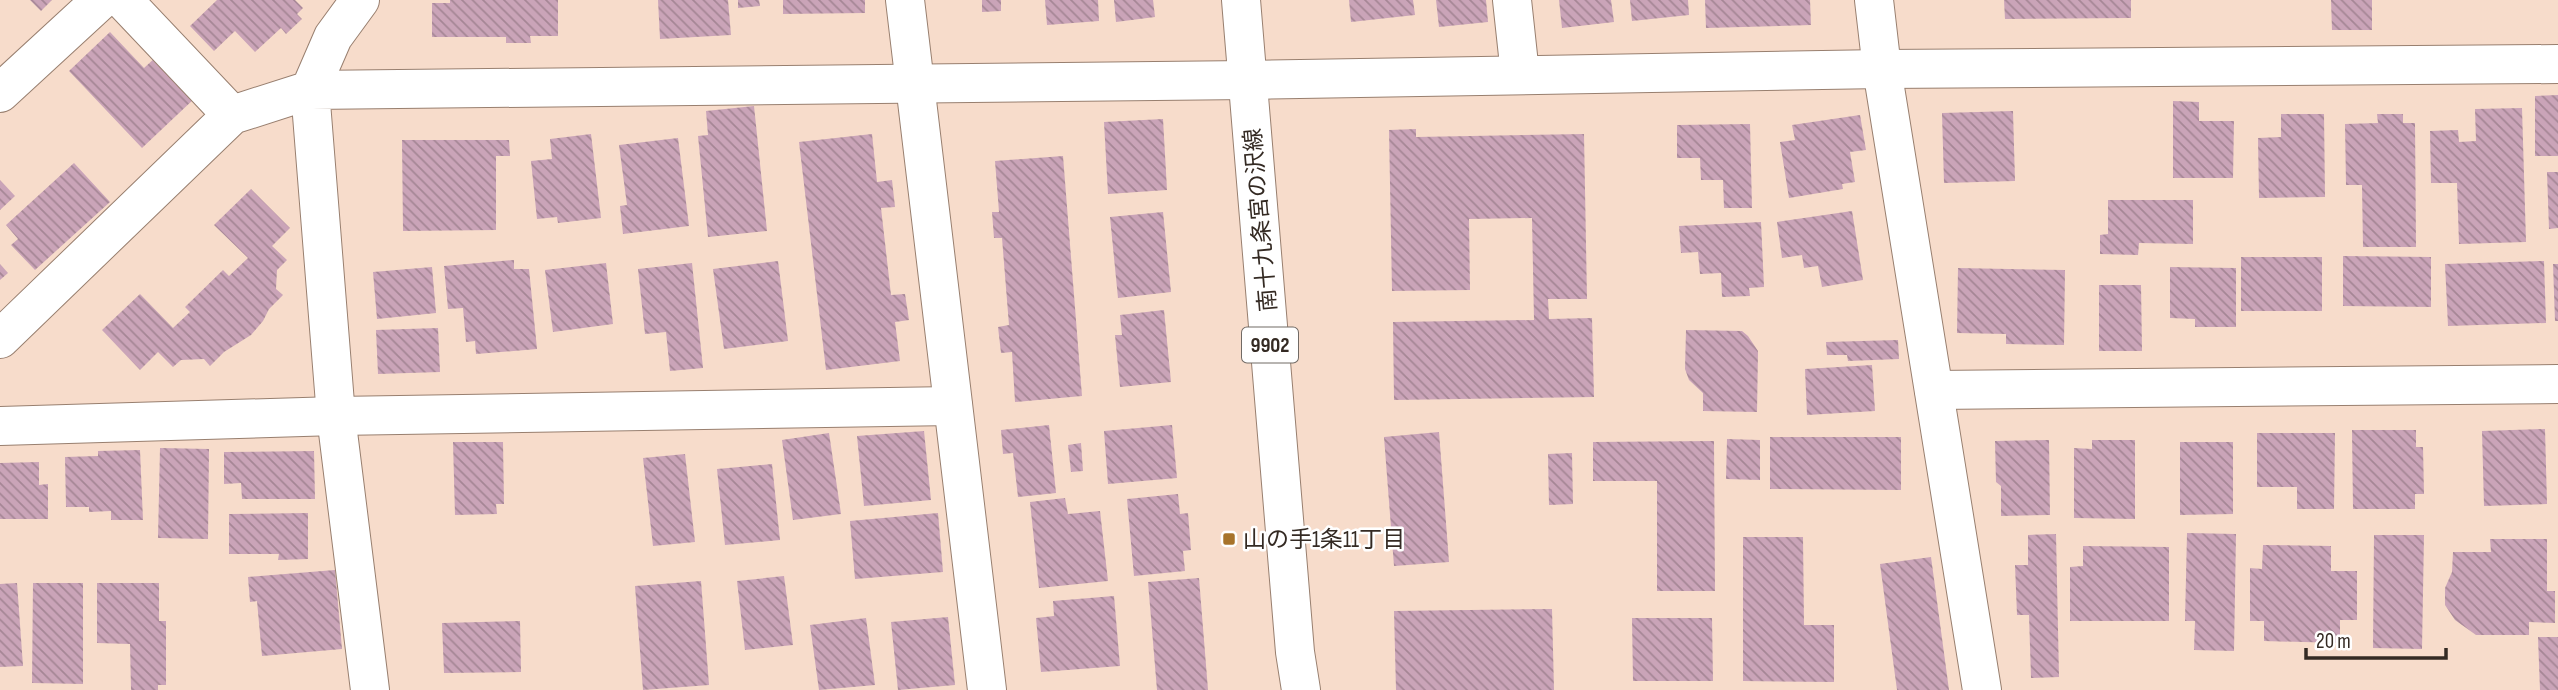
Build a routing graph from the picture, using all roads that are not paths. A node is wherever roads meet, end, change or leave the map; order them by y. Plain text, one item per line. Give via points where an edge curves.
1 (101, 0) edge
2 (123, 0) edge
3 (360, 0) edge
4 (905, 0) edge
5 (1241, 0) edge
6 (1512, 0) edge
7 (1874, 0) edge
8 (2558, 64) edge
9 (1881, 69) junction
10 (1520, 74) junction
11 (1248, 80) junction
12 (916, 82) junction
13 (310, 90) junction
14 (0, 93) edge
15 (232, 115) junction
16 (0, 338) edge
17 (2558, 384) edge
18 (1934, 390) junction
19 (953, 406) junction
20 (336, 416) junction
21 (0, 426) edge
22 (370, 690) edge
23 (986, 690) edge
24 (1301, 690) edge
25 (1982, 690) edge

1 - 14 street
2 - 15 street
3 - 13 street via 333,37
4 - 12 street
5 - 11 street, 南十九条宮の沢線 / 9902
6 - 10 street
7 - 9 street
8 - 9 street
9 - 10 street
9 - 18 street
10 - 11 street
11 - 12 street
11 - 24 street, 南十九条宮の沢線 / 9902
12 - 13 street
12 - 19 street
13 - 15 street
13 - 20 street
15 - 16 street
17 - 18 street
18 - 25 street
19 - 20 street
19 - 23 street
20 - 21 street
20 - 22 street

